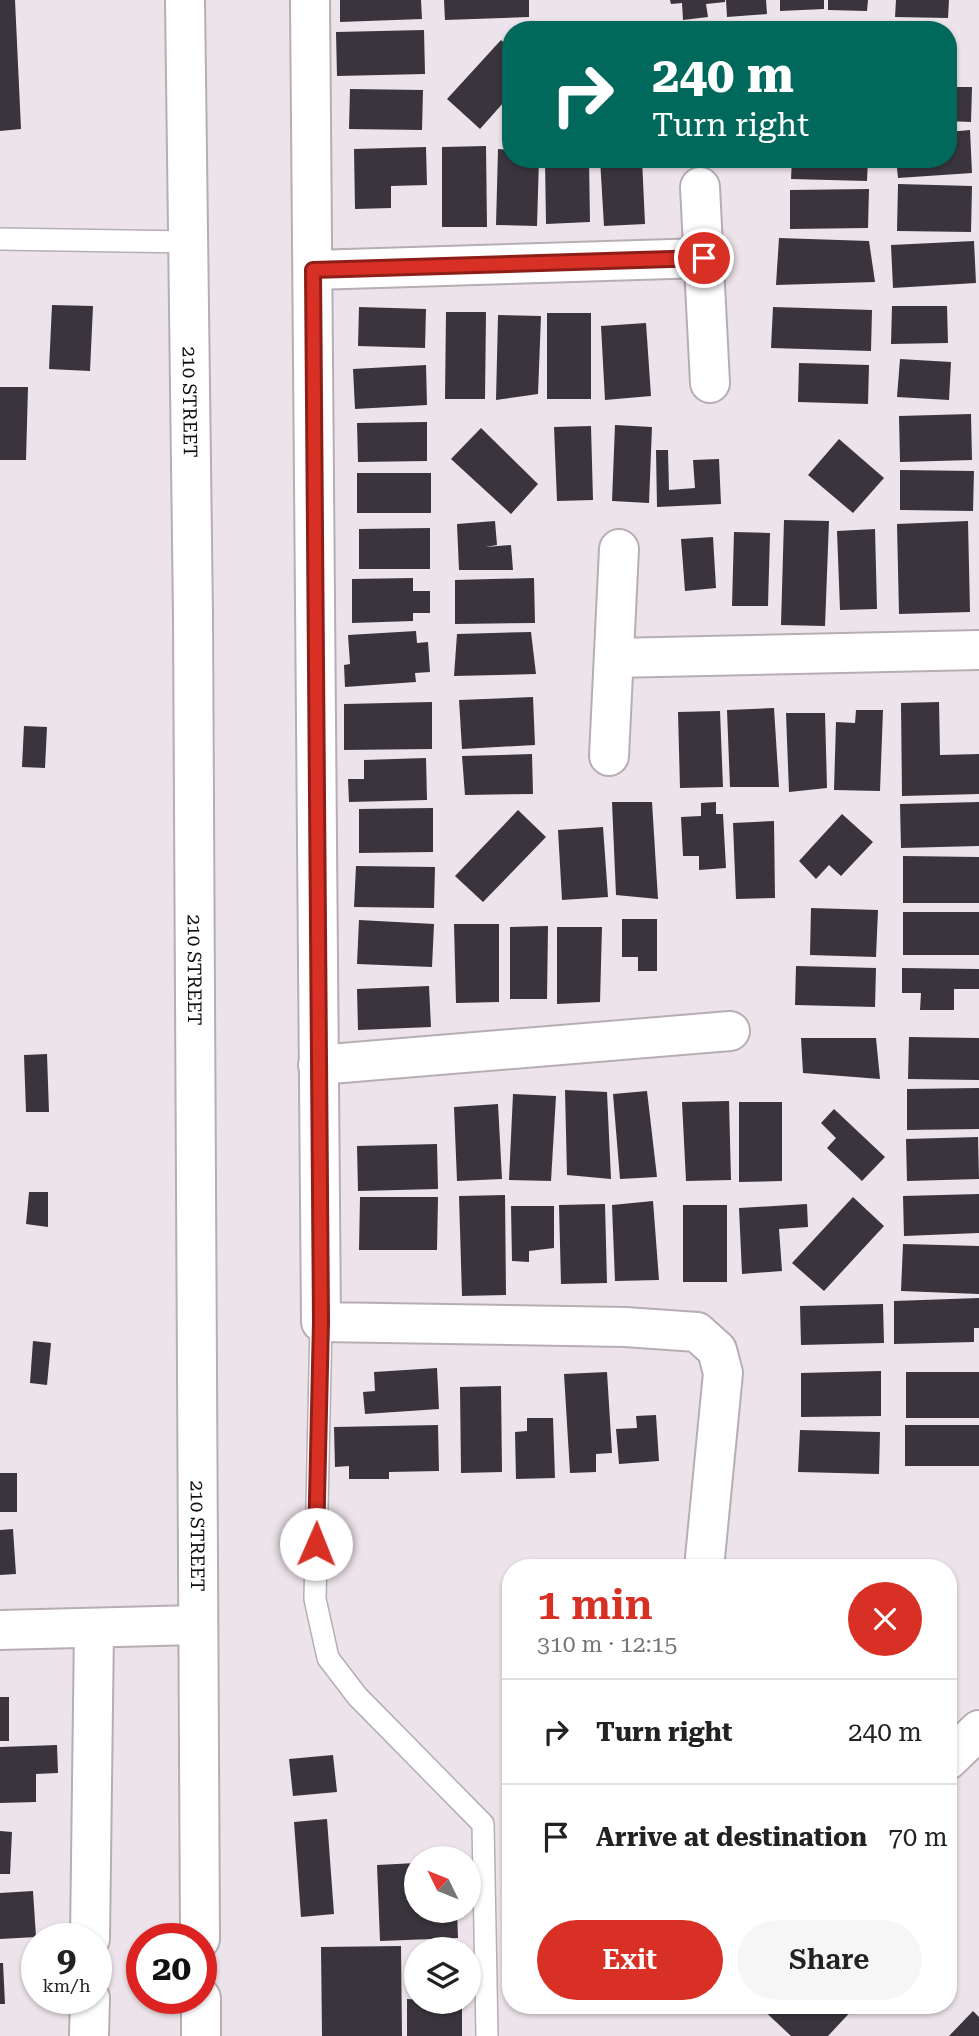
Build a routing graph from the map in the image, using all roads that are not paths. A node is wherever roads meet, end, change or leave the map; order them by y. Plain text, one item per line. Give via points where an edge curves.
1 (185, 0) edge
2 (310, 0) edge
3 (700, 187) dead end
4 (0, 239) edge
5 (188, 242) junction
6 (704, 258) junction
7 (313, 270) junction
8 (710, 383) dead end
9 (619, 549) dead end
10 (979, 650) edge
11 (614, 658) junction
12 (609, 756) dead end
13 (730, 1031) dead end
14 (318, 1065) junction
15 (321, 1322) junction
16 (705, 1559) edge
17 (197, 1625) junction
18 (94, 1629) junction
19 (0, 1630) edge
20 (979, 1730) edge
21 (957, 1751) edge
22 (90, 1923) edge
23 (200, 1923) edge
24 (90, 2014) edge
25 (201, 2014) edge
26 (89, 2036) edge
27 (201, 2036) edge
28 (486, 2036) edge

1 - 5 street, 210 STREET
2 - 7 street
3 - 6 street
4 - 5 lane
5 - 17 street, 210 STREET
6 - 7 street
6 - 8 street
7 - 14 street
9 - 11 street
10 - 11 street
11 - 12 street
13 - 14 street
14 - 15 street
15 - 16 street via 697,1332 717,1350 723,1373
15 - 28 lane via 315,1599 328,1658 357,1696 483,1824
17 - 18 street
17 - 23 street, 210 STREET
18 - 19 street
18 - 22 street
20 - 21 street
24 - 26 street
25 - 27 street

